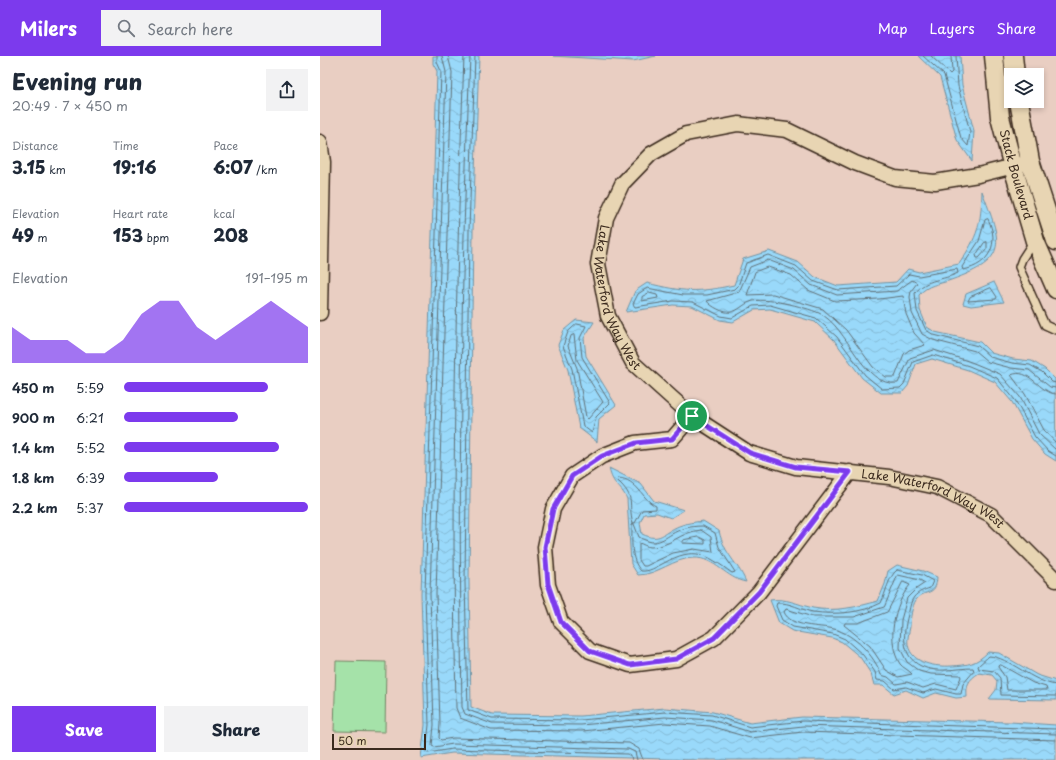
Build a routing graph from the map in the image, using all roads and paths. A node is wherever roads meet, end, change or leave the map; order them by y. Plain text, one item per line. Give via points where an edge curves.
1 (994, 56) edge
2 (1013, 56) edge
3 (1014, 68) edge
4 (1020, 108) edge
5 (320, 142) edge
6 (1030, 161) junction
7 (1012, 168) junction
8 (1035, 241) junction
9 (1056, 241) edge
10 (1056, 289) edge
11 (320, 313) edge
12 (1056, 330) edge
13 (692, 416) junction
14 (850, 472) junction
15 (1056, 580) edge

1 - 7 street, Stack Boulevard via 1000,117
2 - 3 street
4 - 6 street, Stack Boulevard
5 - 11 street via 323,162
6 - 7 street, Lake Waterford Way West
6 - 9 street, Stack Boulevard
7 - 8 street, Stack Boulevard
7 - 13 street, Lake Waterford Way West via 935,182 894,178 854,163 787,130 738,124 686,134 651,154 622,184 606,218 598,264 608,316 633,363
8 - 10 street, Stack Boulevard
8 - 12 lane via 1019,267 1044,325
13 - 14 street, Lake Waterford Way West via 750,453 796,467
13 - 14 street via 672,439 636,443 602,456 572,476 553,509 545,547 548,584 561,622 590,651 630,665 676,659 714,638 759,592
14 - 15 street, Lake Waterford Way West via 889,476 937,487 991,515

